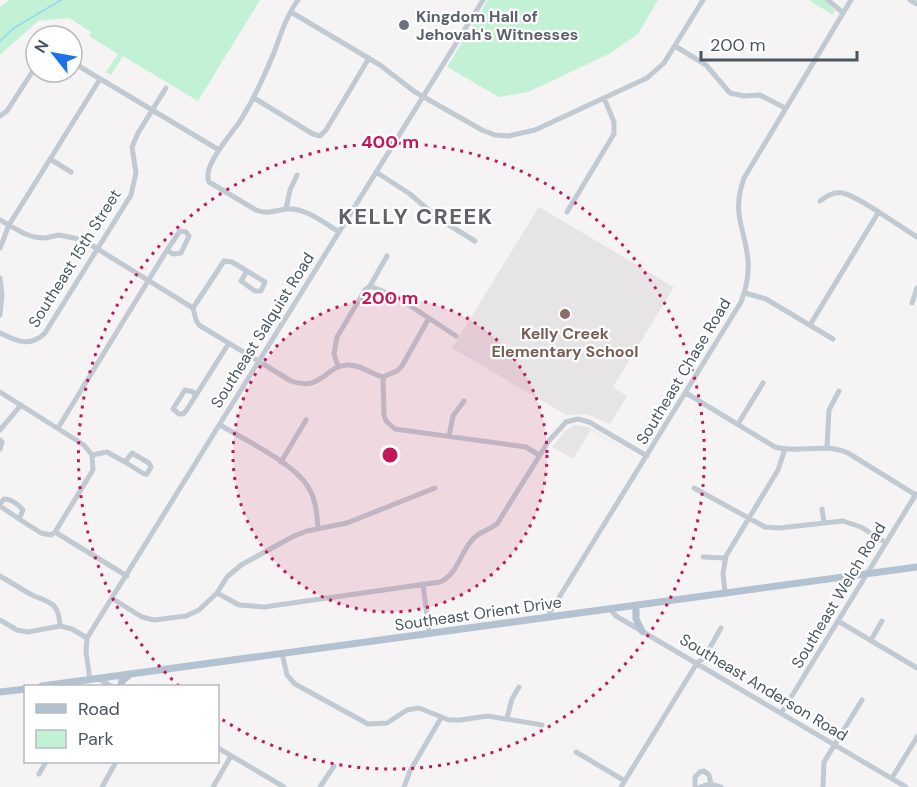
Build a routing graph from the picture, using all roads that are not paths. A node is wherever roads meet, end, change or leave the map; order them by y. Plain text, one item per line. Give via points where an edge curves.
1 (298, 0) edge
2 (483, 0) edge
3 (703, 0) edge
4 (828, 0) edge
5 (851, 0) edge
6 (910, 0) edge
7 (917, 4) edge
8 (291, 12) junction
9 (843, 13) junction
10 (675, 46) junction
11 (369, 58) junction
12 (84, 69) edge
13 (100, 79) junction
14 (24, 84) edge
15 (166, 88) dead end
16 (423, 96) junction
17 (254, 98) junction
18 (604, 98) junction
19 (785, 108) junction
20 (153, 110) junction
21 (0, 116) edge
22 (219, 150) junction
23 (50, 159) junction
24 (71, 172) dead end
25 (376, 172) junction
26 (297, 175) dead end
27 (293, 181) junction
28 (300, 184) dead end
29 (820, 201) dead end
30 (286, 209) junction
31 (567, 212) dead end
32 (878, 213) junction
33 (0, 220) edge
34 (9, 225) junction
35 (339, 232) junction
36 (916, 236) edge
37 (475, 241) dead end
38 (0, 248) edge
39 (97, 249) junction
40 (167, 250) junction
41 (387, 256) dead end
42 (247, 271) junction
43 (0, 278) edge
44 (149, 280) junction
45 (370, 286) junction
46 (917, 288) edge
47 (745, 293) junction
48 (1, 302) edge
49 (912, 303) dead end
50 (193, 308) junction
51 (0, 315) edge
52 (429, 318) junction
53 (810, 325) junction
54 (0, 333) edge
55 (456, 336) dead end
56 (833, 339) dead end
57 (229, 343) junction
58 (259, 362) junction
59 (338, 366) junction
60 (383, 377) junction
61 (763, 383) dead end
62 (839, 391) dead end
63 (0, 392) edge
64 (686, 393) junction
65 (196, 396) junction
66 (464, 401) dead end
67 (21, 405) junction
68 (306, 420) dead end
69 (738, 424) junction
70 (220, 425) junction
71 (58, 428) junction
72 (0, 430) edge
73 (449, 436) junction
74 (0, 440) edge
75 (827, 447) junction
76 (0, 449) edge
77 (785, 449) junction
78 (92, 455) junction
79 (539, 455) junction
80 (647, 456) junction
81 (125, 462) junction
82 (281, 462) junction
83 (435, 488) dead end
84 (694, 488) dead end
85 (916, 497) edge
86 (0, 505) edge
87 (822, 509) dead end
88 (19, 519) junction
89 (748, 519) junction
90 (824, 522) junction
91 (318, 528) junction
92 (55, 532) junction
93 (886, 543) junction
94 (703, 557) dead end
95 (725, 558) junction
96 (917, 567) edge
97 (867, 574) junction
98 (0, 576) edge
99 (127, 576) junction
100 (423, 584) junction
101 (217, 593) junction
102 (725, 593) junction
103 (113, 599) junction
104 (636, 605) junction
105 (610, 609) junction
106 (547, 617) junction
107 (0, 620) edge
108 (838, 621) junction
109 (882, 621) dead end
110 (60, 626) junction
111 (721, 628) dead end
112 (642, 631) junction
113 (429, 633) junction
114 (87, 638) junction
115 (871, 640) junction
116 (282, 653) junction
117 (697, 663) junction
118 (917, 668) edge
119 (129, 675) junction
120 (99, 679) junction
121 (90, 680) junction
122 (56, 685) edge
123 (108, 685) edge
124 (121, 685) edge
125 (519, 687) dead end
126 (24, 688) edge
127 (0, 692) edge
128 (862, 700) dead end
129 (782, 712) junction
130 (441, 718) junction
131 (507, 718) junction
132 (542, 725) dead end
133 (917, 737) edge
134 (834, 744) junction
135 (219, 749) edge
136 (576, 752) dead end
137 (231, 756) junction
138 (45, 763) edge
139 (116, 763) edge
140 (334, 766) dead end
141 (39, 774) dead end
142 (892, 778) junction
143 (625, 781) junction
144 (103, 785) edge
145 (705, 785) edge
146 (110, 787) edge
147 (213, 787) edge
148 (284, 787) edge
149 (320, 787) edge
150 (404, 787) edge
151 (621, 787) edge
152 (695, 787) edge
153 (721, 787) edge
154 (823, 787) edge
155 (906, 787) edge

1 - 8 street
2 - 16 street, Southeast Salquist Road
3 - 10 street
4 - 9 street
5 - 9 street, Southeast Chase Road
6 - 7 street
8 - 11 street
8 - 17 street
9 - 19 street, Southeast Chase Road
10 - 18 street via 653,73
10 - 19 street via 706,65 730,93 760,95
11 - 16 street
11 - 17 street via 320,136
12 - 13 street
13 - 20 street
13 - 23 street
14 - 21 street
15 - 20 street, Southeast 15th Street
16 - 18 street via 488,133 508,136 535,130
16 - 25 street, Southeast Salquist Road
17 - 22 street
18 - 31 street via 614,122 614,134
19 - 47 street, Southeast Chase Road via 748,168 740,191 738,218 748,266
20 - 22 street
20 - 39 street, Southeast 15th Street via 132,147 136,173 130,195
22 - 30 street via 208,172 209,182 264,213
23 - 24 street
23 - 34 street
25 - 35 street, Southeast Salquist Road
25 - 37 street
26 - 27 street
27 - 28 street
27 - 30 street
29 - 32 street via 828,195 846,194
30 - 35 street via 306,212
32 - 36 street
32 - 53 street
33 - 34 street
34 - 38 street
34 - 39 street via 34,237 83,240
35 - 58 street, Southeast Salquist Road
39 - 44 street
39 - 54 street, Southeast 15th Street via 40,338 23,342
40 - 40 street via 181,253 189,236 186,232 180,231
40 - 44 street
41 - 45 street
42 - 42 street via 265,282 261,291 241,281
42 - 50 street via 224,261
43 - 48 street
44 - 50 street
44 - 71 street
45 - 52 street via 398,297
45 - 59 street via 337,337 334,354
46 - 49 street
47 - 53 street via 766,299
47 - 64 street, Southeast Chase Road
48 - 51 street
50 - 57 street via 199,325
52 - 55 street
52 - 60 street via 402,366
53 - 56 street
57 - 58 street
57 - 65 street
58 - 59 street via 287,379 306,384 320,380
58 - 70 street, Southeast Salquist Road
59 - 60 street via 353,364
60 - 73 street via 384,415 391,425 401,431
61 - 69 street
62 - 75 street via 829,410
63 - 67 street
64 - 69 street
64 - 80 street, Southeast Chase Road
65 - 65 street via 185,390 173,409 183,414
66 - 73 street via 453,416
67 - 71 street
67 - 72 street
68 - 82 street
69 - 77 street
70 - 82 street
70 - 99 street, Southeast Salquist Road
71 - 78 street
73 - 79 street via 526,447
74 - 76 street
75 - 77 street
75 - 85 street via 848,453
77 - 89 street via 778,470
78 - 81 street via 107,452
78 - 92 street via 93,470
79 - 80 street via 566,422 578,419 590,422
79 - 100 street via 497,524 476,536 450,576
80 - 106 street, Southeast Chase Road
81 - 81 street via 144,474 151,467 132,453
82 - 91 street via 309,488
83 - 91 street via 347,524
84 - 89 street
85 - 93 street, Southeast Welch Road
86 - 88 street
86 - 88 street via 8,499 20,506 23,510
87 - 90 street
88 - 92 street via 46,536
89 - 90 street via 772,528
89 - 95 street
90 - 93 street via 849,522
91 - 101 street via 294,536 241,565
92 - 99 street
93 - 97 street, Southeast Welch Road
94 - 95 street
95 - 102 street
96 - 97 main road, Southeast Orient Drive
97 - 102 main road, Southeast Orient Drive
97 - 108 street, Southeast Welch Road
98 - 110 street via 54,605
99 - 103 street, Southeast Salquist Road
100 - 101 street via 264,607 239,604
100 - 113 street
101 - 103 street via 186,616 154,620
102 - 104 main road, Southeast Orient Drive
103 - 114 street, Southeast Salquist Road
104 - 105 main road, Southeast Orient Drive
104 - 112 main road via 636,619
105 - 106 main road, Southeast Orient Drive
105 - 112 street, Southeast Anderson Road
106 - 113 main road, Southeast Orient Drive
107 - 110 street via 28,632
108 - 115 street
108 - 129 street, Southeast Welch Road
109 - 115 street
110 - 114 street
111 - 117 street
112 - 117 street, Southeast Anderson Road
113 - 116 main road, Southeast Orient Drive
114 - 121 street
115 - 118 street
116 - 119 main road, Southeast Orient Drive
116 - 130 street via 290,680 363,722 387,723 418,708
117 - 129 street, Southeast Anderson Road
117 - 143 street
119 - 120 main road, Southeast Orient Drive
119 - 124 main road
120 - 121 main road, Southeast Orient Drive
120 - 123 street
121 - 122 main road, Southeast Orient Drive
125 - 131 street
126 - 127 main road
128 - 134 street
129 - 134 street, Southeast Anderson Road
130 - 131 street
130 - 150 street
131 - 132 street
133 - 142 street
134 - 142 street, Southeast Anderson Road
134 - 154 street via 823,766
135 - 137 street
136 - 143 street
137 - 147 street
137 - 148 street
138 - 141 street
139 - 144 street
140 - 149 street
142 - 155 street, Southeast Anderson Road
143 - 151 street
144 - 146 street
145 - 152 street via 709,775 704,771 695,777
145 - 153 street

